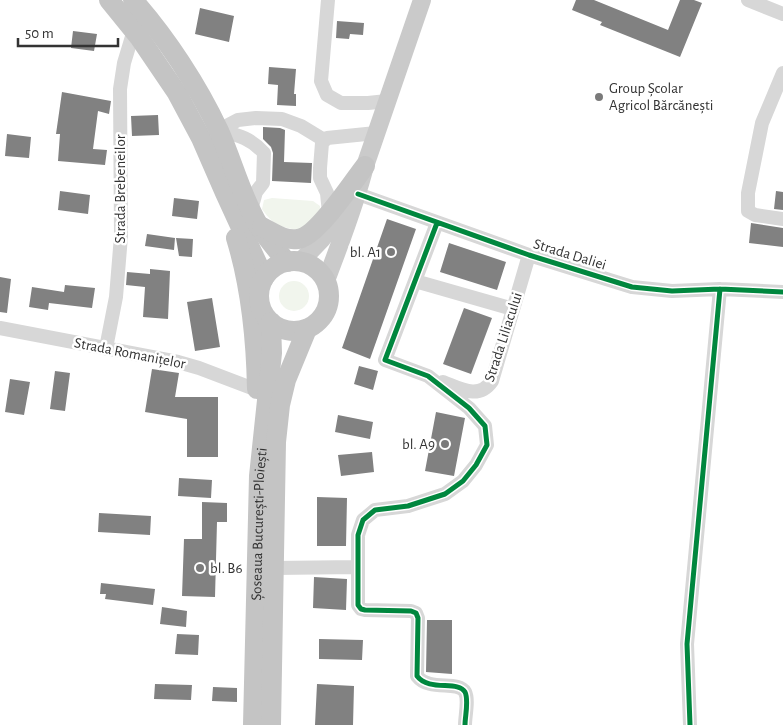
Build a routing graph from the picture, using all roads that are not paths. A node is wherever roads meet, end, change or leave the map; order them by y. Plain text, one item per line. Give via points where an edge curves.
1 (109, 0) edge
2 (328, 0) edge
3 (422, 0) edge
4 (748, 0) edge
5 (138, 3) edge
6 (783, 14) edge
7 (134, 30) junction
8 (783, 73) edge
9 (387, 101) junction
10 (219, 130) junction
11 (376, 133) junction
12 (324, 140) junction
13 (365, 166) junction
14 (217, 176) junction
15 (358, 194) junction
16 (329, 213) junction
17 (255, 218) junction
18 (783, 219) edge
19 (437, 223) junction
20 (529, 255) junction
21 (294, 262) junction
22 (264, 278) junction
23 (326, 280) junction
24 (415, 281) junction
25 (720, 289) junction
26 (783, 292) edge
27 (513, 309) junction
28 (271, 322) junction
29 (0, 328) edge
30 (307, 329) junction
31 (106, 348) junction
32 (428, 376) junction
33 (257, 390) junction
34 (259, 476) junction
35 (358, 566) junction
36 (274, 568) junction
37 (253, 725) edge
38 (271, 725) edge
39 (465, 725) edge
40 (690, 725) edge

1 - 7 highway
2 - 9 street via 321,81 327,95 341,103
3 - 9 main road
4 - 6 street
5 - 10 highway via 174,54
7 - 14 highway via 177,93
7 - 31 street, Strada Brebeneilor via 120,89 121,236 116,297
8 - 18 street via 762,123 748,193 748,211
9 - 11 main road
10 - 12 street via 238,120 282,119
10 - 17 highway
10 - 17 street via 247,138 264,153 263,183 256,192
11 - 12 street
11 - 13 main road
12 - 16 street via 320,178 327,192
13 - 15 main road
13 - 16 highway
13 - 21 main road via 322,239
14 - 22 highway
14 - 33 highway via 245,271 253,319
15 - 19 street, Strada Daliei
15 - 23 main road
16 - 17 highway via 317,228 298,239 279,237
17 - 21 highway
19 - 20 street, Strada Daliei
19 - 24 street
20 - 25 street, Strada Daliei via 632,287 672,291
20 - 27 street, Strada Liliacului
21 - 22 highway via 270,270
21 - 23 highway via 311,265
22 - 28 highway via 260,301 263,313
23 - 30 highway via 329,303 317,323
24 - 27 street
24 - 32 street via 385,360
25 - 26 street, Strada Daliei
25 - 40 street via 688,644
27 - 32 street, Strada Liliacului via 488,387 472,392
28 - 30 highway via 288,331
28 - 34 highway, Șoseaua București-Ploiești via 272,353
29 - 31 street, Strada Romanițelor
30 - 36 highway, Șoseaua București-Ploiești via 280,405
31 - 33 street, Strada Romanițelor via 178,362
32 - 35 street via 469,408 485,426 487,445 463,481 444,494 408,506 375,510 363,520 358,535
33 - 34 highway
34 - 37 highway, Șoseaua București-Ploiești
35 - 36 street
35 - 39 street via 358,605 361,609 416,613 417,676 429,685 460,687 464,691
36 - 38 highway, Șoseaua București-Ploiești

